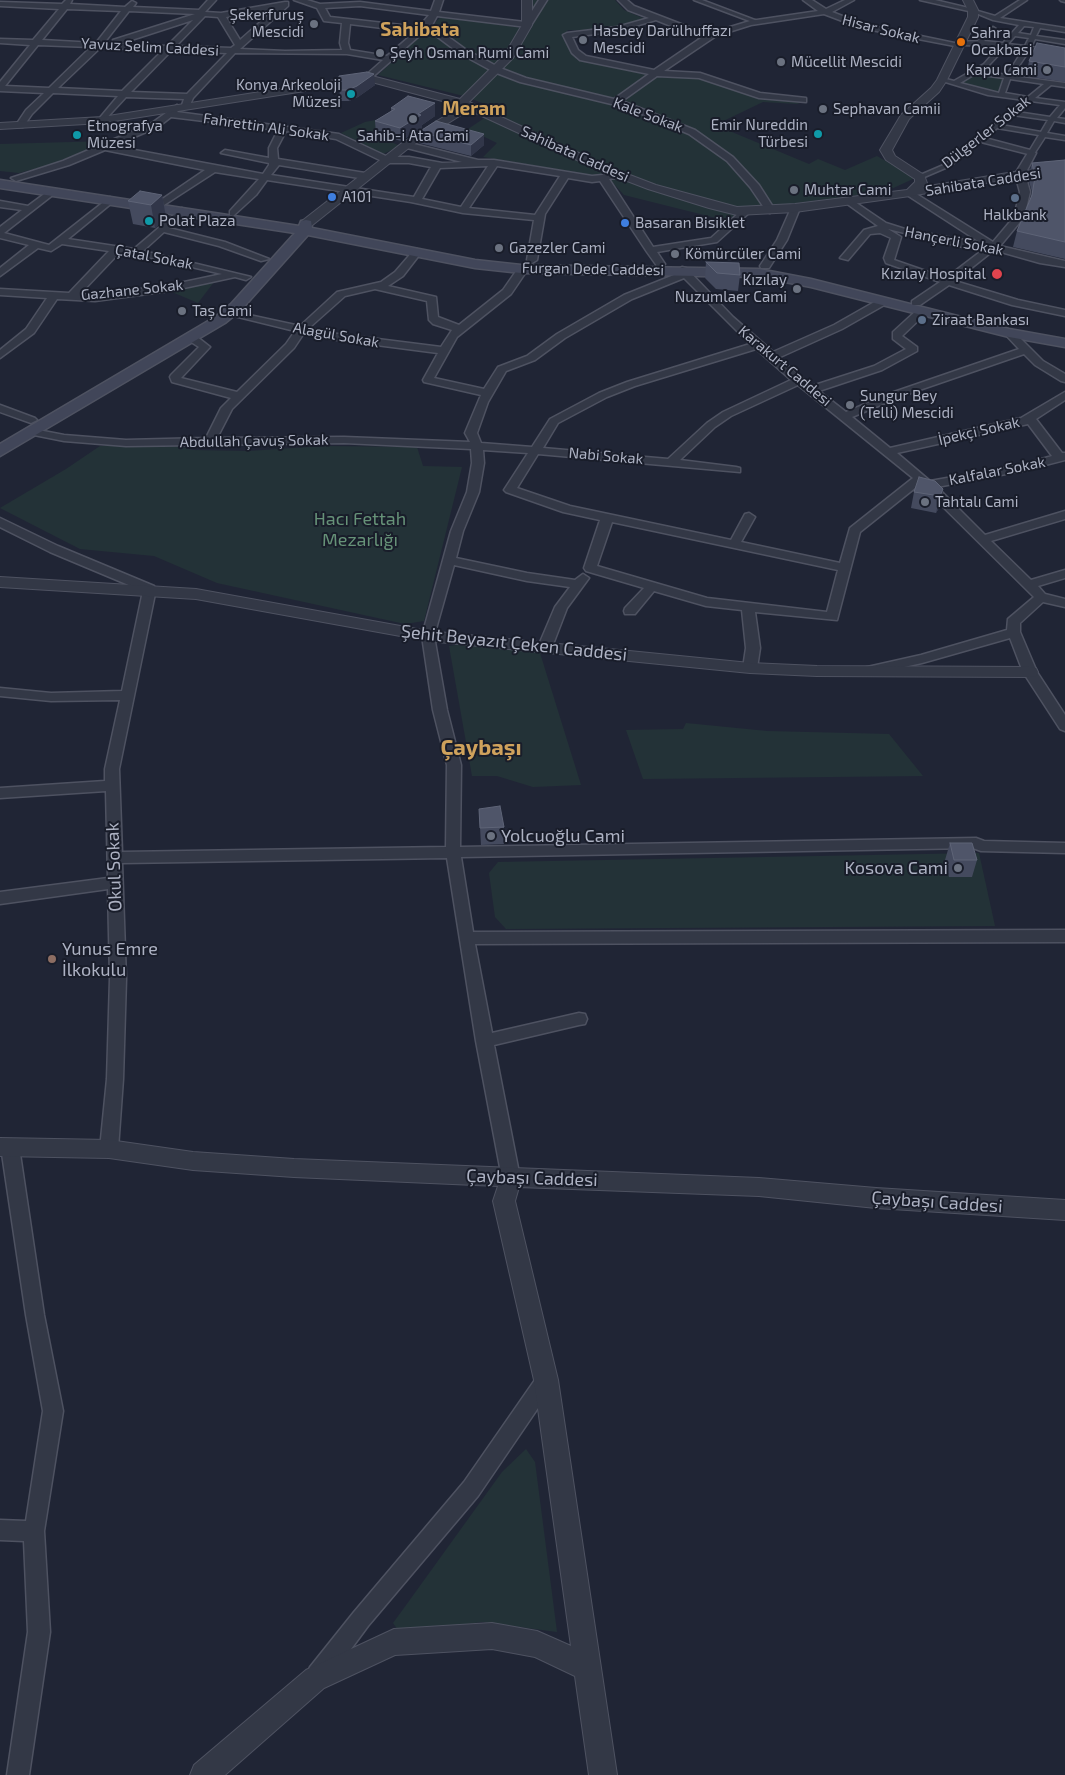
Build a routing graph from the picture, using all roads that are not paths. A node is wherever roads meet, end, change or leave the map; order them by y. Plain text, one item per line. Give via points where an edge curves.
1 (134, 0) edge
2 (212, 0) edge
3 (298, 0) edge
4 (439, 0) edge
5 (527, 0) edge
6 (543, 0) edge
7 (622, 0) edge
8 (807, 0) edge
9 (850, 0) edge
10 (924, 0) edge
11 (1024, 0) edge
12 (703, 1) edge
13 (287, 2) edge
14 (361, 2) edge
15 (68, 3) edge
16 (2, 4) edge
17 (971, 5) edge
18 (320, 6) junction
19 (387, 6) junction
20 (129, 8) junction
21 (824, 12) junction
22 (202, 13) junction
23 (436, 13) junction
24 (221, 15) junction
25 (656, 18) junction
26 (995, 19) junction
27 (346, 22) junction
28 (757, 22) junction
29 (371, 24) junction
30 (1022, 24) junction
31 (527, 25) junction
32 (1038, 26) junction
33 (424, 27) junction
34 (993, 29) dead end
35 (1065, 30) edge
36 (1013, 34) junction
37 (707, 37) junction
38 (1032, 37) junction
39 (0, 41) edge
40 (1064, 41) edge
41 (37, 42) junction
42 (981, 42) junction
43 (99, 44) junction
44 (961, 44) junction
45 (109, 45) junction
46 (170, 48) junction
47 (237, 48) junction
48 (1002, 48) junction
49 (1025, 51) junction
50 (347, 52) junction
51 (1062, 53) edge
52 (390, 59) junction
53 (1065, 61) edge
54 (497, 70) junction
55 (975, 72) junction
56 (656, 73) junction
57 (1008, 77) junction
58 (368, 78) junction
59 (942, 80) junction
60 (1049, 83) junction
61 (954, 84) junction
62 (1065, 85) edge
63 (0, 87) edge
64 (50, 90) junction
65 (124, 94) junction
66 (1001, 95) junction
67 (1028, 99) junction
68 (803, 100) dead end
69 (617, 102) junction
70 (1065, 104) edge
71 (465, 105) junction
72 (181, 107) junction
73 (1012, 113) junction
74 (1052, 119) junction
75 (102, 120) junction
76 (1065, 122) edge
77 (20, 125) junction
78 (0, 126) edge
79 (996, 126) junction
80 (283, 128) junction
81 (1042, 134) junction
82 (1065, 138) edge
83 (979, 139) junction
84 (406, 145) junction
85 (105, 147) junction
86 (226, 153) dead end
87 (1032, 153) junction
88 (386, 160) junction
89 (274, 162) junction
90 (478, 163) junction
91 (494, 163) junction
92 (437, 165) junction
93 (213, 169) junction
94 (1065, 170) edge
95 (566, 174) junction
96 (1020, 174) junction
97 (620, 175) junction
98 (0, 176) edge
99 (365, 176) junction
100 (266, 177) junction
101 (920, 177) junction
102 (16, 178) junction
103 (603, 178) junction
104 (0, 184) edge
105 (348, 190) junction
106 (51, 192) junction
107 (910, 192) junction
108 (110, 200) junction
109 (417, 200) junction
110 (849, 201) junction
111 (164, 202) junction
112 (0, 204) edge
113 (794, 208) junction
114 (30, 209) junction
115 (463, 210) junction
116 (770, 210) junction
117 (182, 211) junction
118 (233, 212) junction
119 (746, 212) junction
120 (539, 218) junction
121 (255, 222) junction
122 (302, 227) junction
123 (882, 228) junction
124 (163, 229) junction
125 (0, 234) edge
126 (62, 241) junction
127 (35, 245) junction
128 (993, 246) junction
129 (272, 248) junction
130 (116, 250) junction
131 (650, 250) junction
132 (136, 252) junction
133 (417, 252) junction
134 (845, 258) dead end
135 (527, 264) junction
136 (660, 264) junction
137 (1065, 264) edge
138 (765, 266) junction
139 (684, 272) junction
140 (0, 273) edge
141 (240, 276) junction
142 (949, 280) junction
143 (375, 286) junction
144 (0, 292) edge
145 (54, 296) junction
146 (72, 296) junction
147 (882, 302) junction
148 (919, 307) junction
149 (230, 312) junction
150 (1065, 313) edge
151 (459, 329) junction
152 (301, 330) junction
153 (1009, 332) junction
154 (1065, 334) edge
155 (192, 338) junction
156 (1065, 343) edge
157 (758, 345) junction
158 (1025, 350) junction
159 (444, 351) junction
160 (0, 355) edge
161 (772, 357) junction
162 (1065, 379) edge
163 (798, 381) junction
164 (810, 390) junction
165 (488, 393) junction
166 (1065, 395) edge
167 (238, 396) junction
168 (0, 408) edge
169 (845, 416) junction
170 (1030, 418) junction
171 (32, 426) junction
172 (0, 438) edge
173 (210, 442) junction
174 (476, 446) junction
175 (536, 450) junction
176 (0, 451) edge
177 (888, 452) junction
178 (1062, 457) edge
179 (671, 462) junction
180 (736, 470) dead end
181 (924, 481) junction
182 (1065, 515) edge
183 (749, 517) dead end
184 (607, 518) junction
185 (0, 522) edge
186 (984, 539) junction
187 (734, 545) junction
188 (449, 560) junction
189 (590, 568) junction
190 (844, 568) junction
191 (1065, 574) edge
192 (0, 582) edge
193 (578, 584) junction
194 (1029, 585) junction
195 (651, 587) junction
196 (150, 589) junction
197 (1041, 597) junction
198 (1065, 603) edge
199 (748, 607) junction
200 (630, 612) dead end
201 (1014, 632) junction
202 (428, 636) junction
203 (545, 647) junction
204 (750, 668) junction
205 (863, 672) junction
206 (1030, 672) junction
207 (0, 692) edge
208 (126, 695) junction
209 (1065, 726) edge
210 (112, 786) junction
211 (0, 793) edge
212 (1065, 848) edge
213 (453, 851) junction
214 (113, 858) junction
215 (114, 884) junction
216 (0, 898) edge
217 (1065, 936) edge
218 (466, 938) junction
219 (580, 1019) dead end
220 (484, 1041) junction
221 (5, 1147) edge
222 (109, 1149) junction
223 (511, 1178) junction
224 (1065, 1210) edge
225 (546, 1380) junction
226 (0, 1530) edge
227 (34, 1531) junction
228 (588, 1668) junction
229 (314, 1679) junction
230 (18, 1775) edge
231 (204, 1775) edge
232 (603, 1775) edge

1 - 20 street
2 - 22 street
3 - 18 street
4 - 23 street
5 - 31 street
6 - 31 street
7 - 25 street via 631,8
8 - 21 street, Hisar Sokak
9 - 21 street
10 - 17 street
11 - 26 street
12 - 28 street
13 - 24 street
13 - 47 street
14 - 18 street
14 - 19 street
15 - 16 street
15 - 20 street
15 - 41 street
17 - 26 street
17 - 44 street via 973,17
18 - 27 street via 327,19
19 - 23 street
19 - 29 street
20 - 22 street
20 - 43 street
21 - 28 street
21 - 44 street, Hisar Sokak via 861,26
22 - 24 street
22 - 45 street
22 - 46 street
23 - 31 street
23 - 33 street
24 - 47 street
25 - 37 street
25 - 56 street via 618,29 567,35 575,51 583,58
26 - 30 street
27 - 29 street
27 - 50 street via 344,43
28 - 37 street
29 - 33 street
30 - 32 street
30 - 36 street
31 - 54 street
32 - 35 street
32 - 38 street
33 - 52 street
33 - 54 street, Kale Sokak
34 - 42 street
36 - 38 street
36 - 48 street
37 - 56 street
38 - 40 street
38 - 49 street
39 - 41 street, Yavuz Selim Caddesi
40 - 51 street
41 - 43 street, Yavuz Selim Caddesi
41 - 63 street
42 - 44 street
42 - 48 street
43 - 45 street, Yavuz Selim Caddesi
43 - 64 street
44 - 59 street
45 - 46 street, Yavuz Selim Caddesi
46 - 47 street, Yavuz Selim Caddesi
46 - 65 street
47 - 50 street, Yavuz Selim Caddesi
47 - 72 street
48 - 49 street
48 - 55 street
49 - 51 street
49 - 53 street
49 - 57 street via 1018,67
50 - 52 street, Yavuz Selim Caddesi
52 - 58 street
54 - 69 street, Kale Sokak via 523,80
54 - 71 street
55 - 57 street
55 - 61 street
56 - 68 street via 700,76 759,95
56 - 69 street
57 - 60 street
57 - 66 street
58 - 71 street, Sahibata Caddesi
58 - 72 street, Sahibata Caddesi
59 - 61 street
59 - 101 street via 905,117 886,150 890,158
60 - 62 street
60 - 67 street, Dülgerler Sokak
61 - 66 street
63 - 64 street, Fahrettin Ali Sokak
64 - 65 street, Fahrettin Ali Sokak
64 - 77 street
65 - 72 street, Fahrettin Ali Sokak
65 - 75 street
66 - 67 street
67 - 70 street
67 - 73 street, Dülgerler Sokak
69 - 116 street, Kale Sokak via 672,122 712,145 750,180
70 - 74 street
71 - 84 street
71 - 97 street, Sahibata Caddesi
72 - 75 street, Sahibata Caddesi
72 - 80 street, Fahrettin Ali Sokak
72 - 85 street via 155,125
73 - 74 street
73 - 79 street, Dülgerler Sokak
74 - 76 street
74 - 81 street
75 - 77 street, Sahibata Caddesi
77 - 78 street, Sahibata Caddesi
79 - 81 street
79 - 83 street, Dülgerler Sokak
80 - 88 street, Fahrettin Ali Sokak via 339,137
80 - 89 street via 273,148
81 - 82 street
81 - 87 street
83 - 87 street
83 - 101 street, Dülgerler Sokak via 948,164
84 - 88 street
84 - 90 street
85 - 93 street
85 - 102 street via 46,171
86 - 89 street
87 - 96 street
88 - 92 street
88 - 99 street
89 - 99 street
89 - 100 street
90 - 91 street
90 - 92 street
91 - 95 street
91 - 115 street
92 - 109 street
93 - 100 street
93 - 111 street
94 - 96 street, Sahibata Caddesi
95 - 103 street
95 - 120 street
96 - 107 street, Sahibata Caddesi
96 - 128 street via 1025,192 1019,217
97 - 103 street
97 - 119 street, Sahibata Caddesi via 713,206
98 - 102 main road, Furgan Dede Caddesi
99 - 105 street
100 - 105 street
100 - 118 street
101 - 107 street via 921,183
102 - 111 main road, Furgan Dede Caddesi
103 - 131 street
104 - 106 main road, Furgan Dede Caddesi
105 - 109 street
105 - 122 street
106 - 108 main road, Furgan Dede Caddesi
106 - 114 street
107 - 110 street, Sahibata Caddesi
107 - 128 street
108 - 117 main road, Furgan Dede Caddesi
108 - 126 street
109 - 115 street
110 - 113 street, Sahibata Caddesi
110 - 123 street, Hançerli Sokak
111 - 118 main road, Furgan Dede Caddesi
112 - 114 street
113 - 116 street, Sahibata Caddesi
113 - 138 street via 782,240
114 - 125 street
115 - 120 street
116 - 119 street, Sahibata Caddesi
117 - 121 main road, Furgan Dede Caddesi
117 - 124 street
118 - 122 main road, Furgan Dede Caddesi
119 - 131 street via 714,240
120 - 135 street
121 - 122 main road, Furgan Dede Caddesi
121 - 129 main road via 269,230
122 - 129 main road
122 - 133 main road, Furgan Dede Caddesi
122 - 135 main road, Furgan Dede Caddesi
122 - 149 main road
123 - 128 street, Hançerli Sokak via 963,244
123 - 134 street via 866,232
123 - 142 street via 896,237 889,261
124 - 129 street via 222,244
124 - 132 street
125 - 127 street
126 - 127 street via 51,248
126 - 130 street, Çatal Sokak
127 - 140 street
128 - 137 street, Hançerli Sokak
128 - 142 street
129 - 141 main road
130 - 132 street, Çatal Sokak
130 - 146 street
131 - 136 street
132 - 141 street, Çatal Sokak
133 - 135 main road, Furgan Dede Caddesi via 475,264
133 - 143 street via 399,274
135 - 136 main road, Furgan Dede Caddesi
135 - 139 main road, Furgan Dede Caddesi
135 - 151 street via 508,292
136 - 138 main road, Furgan Dede Caddesi
138 - 148 main road, Furgan Dede Caddesi
139 - 147 main road, Furgan Dede Caddesi via 759,273 811,282
139 - 157 street, Karakurt Caddesi
139 - 165 street via 628,297 561,336 531,358 502,369
141 - 146 street, Gazhane Sokak via 95,298
141 - 171 main road via 222,302 194,324
142 - 148 street
142 - 150 street via 1016,303
143 - 151 street via 432,299 433,318
143 - 152 street via 341,294
144 - 145 street, Gazhane Sokak
145 - 146 street, Gazhane Sokak
145 - 160 street via 30,331
147 - 148 main road, Furgan Dede Caddesi
147 - 161 street via 838,328
148 - 153 main road, Furgan Dede Caddesi
148 - 154 main road, Furgan Dede Caddesi
148 - 164 street via 897,337 913,349 878,368
149 - 152 street, Alagül Sokak
149 - 155 main road
151 - 159 street
152 - 159 street, Alagül Sokak
152 - 167 street via 290,346
153 - 156 main road, Furgan Dede Caddesi
153 - 158 street
155 - 167 street via 205,347 175,377 176,380
155 - 171 main road
157 - 161 street, Karakurt Caddesi
157 - 175 street via 604,395 554,421
158 - 162 street
158 - 169 street
159 - 165 street via 428,380
161 - 163 street, Karakurt Caddesi
163 - 164 street, Karakurt Caddesi
163 - 179 street via 727,414 710,425
164 - 169 street, Karakurt Caddesi
165 - 174 street via 471,433
166 - 170 street, İpekçi Sokak
167 - 173 street via 227,408
168 - 171 street, Abdullah Çavuş Sokak
169 - 177 street, Karakurt Caddesi
170 - 177 street, İpekçi Sokak
170 - 178 street
171 - 172 main road
171 - 173 street, Abdullah Çavuş Sokak via 64,438 126,443
171 - 176 main road
173 - 174 street, Abdullah Çavuş Sokak via 344,440
174 - 175 street, Nabi Sokak
174 - 188 street via 478,463 473,492
175 - 179 street, Nabi Sokak
175 - 184 street via 510,490
177 - 181 street, Karakurt Caddesi
178 - 181 street, Kalfalar Sokak via 1022,468
179 - 180 street, Nabi Sokak
181 - 186 street, Karakurt Caddesi
181 - 190 street via 854,531
182 - 186 street
183 - 187 street
184 - 187 street
184 - 189 street
185 - 196 street via 54,549
186 - 194 street, Karakurt Caddesi
187 - 190 street
188 - 193 street
188 - 202 street
189 - 193 street
189 - 195 street
190 - 199 street via 832,618 798,611
191 - 194 street
192 - 196 street, Şehit Beyazıt Çeken Caddesi
193 - 203 street via 561,607
194 - 197 street, Karakurt Caddesi
195 - 199 street via 706,602
195 - 200 street
196 - 202 street, Şehit Beyazıt Çeken Caddesi via 196,594
196 - 208 street, Okul Sokak
197 - 198 street
197 - 201 street via 1013,622
199 - 204 street via 753,648
201 - 205 street via 922,659
201 - 206 street
202 - 203 street, Şehit Beyazıt Çeken Caddesi
202 - 213 street via 440,710 454,765
203 - 204 street, Şehit Beyazıt Çeken Caddesi
204 - 205 street, Şehit Beyazıt Çeken Caddesi
205 - 206 street, Şehit Beyazıt Çeken Caddesi
206 - 209 street
207 - 208 street via 51,697
208 - 210 street, Okul Sokak via 112,769
210 - 211 street
210 - 214 street, Okul Sokak
212 - 213 street via 981,846 976,843
213 - 214 street
213 - 218 street
214 - 215 street, Okul Sokak
215 - 216 street
215 - 222 street, Okul Sokak via 118,979
217 - 218 street
218 - 220 street
219 - 220 street
220 - 223 street
221 - 222 street, Çaybaşı Caddesi
221 - 227 street via 53,1410
222 - 223 street, Çaybaşı Caddesi via 193,1161
223 - 224 street, Çaybaşı Caddesi via 759,1187
223 - 225 street via 504,1201
225 - 228 street
225 - 229 street via 471,1489
226 - 227 street
227 - 230 street via 39,1632
228 - 229 street via 537,1644 492,1636 394,1642
228 - 232 street
229 - 231 street

